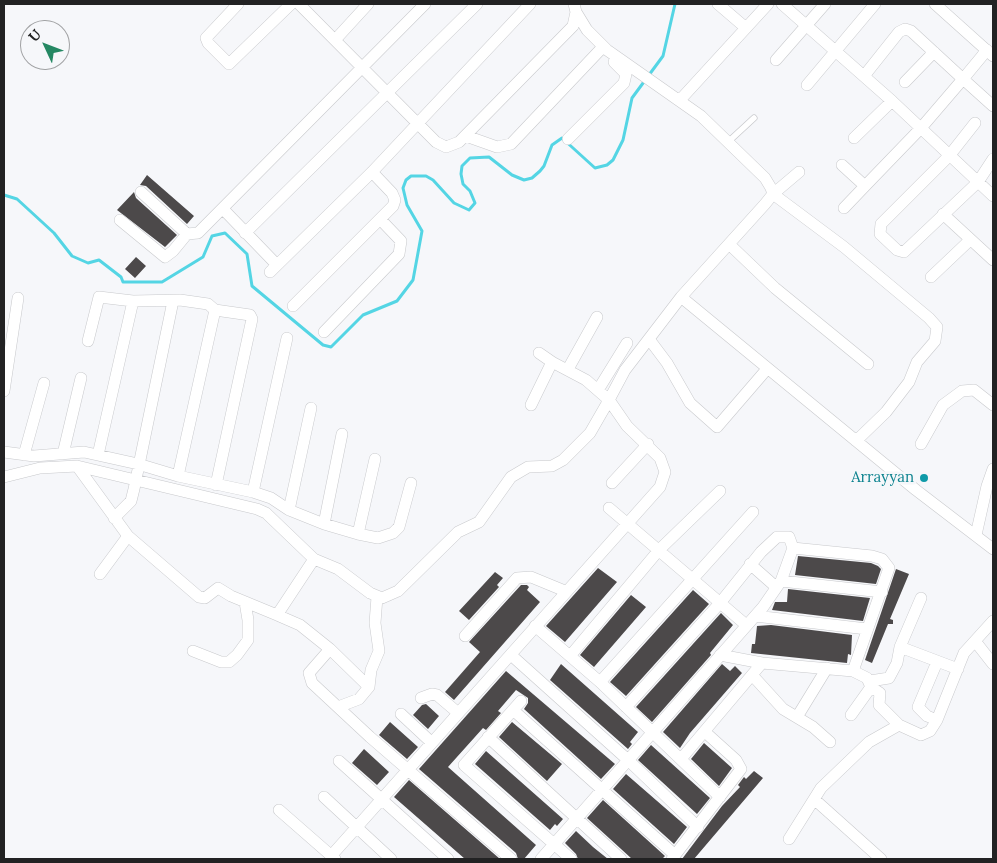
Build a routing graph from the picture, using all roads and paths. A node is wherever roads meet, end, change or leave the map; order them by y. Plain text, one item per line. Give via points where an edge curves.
1 (238, 4) edge
2 (291, 4) edge
3 (368, 4) edge
4 (425, 4) edge
5 (477, 4) edge
6 (530, 4) edge
7 (718, 4) edge
8 (768, 4) edge
9 (782, 4) edge
10 (824, 4) edge
11 (875, 4) edge
12 (935, 4) edge
13 (308, 6) edge
14 (575, 8) edge
15 (806, 25) junction
16 (573, 26) junction
17 (746, 28) junction
18 (334, 40) junction
19 (600, 50) junction
20 (834, 51) junction
21 (934, 52) junction
22 (990, 53) edge
23 (776, 60) dead end
24 (362, 66) junction
25 (864, 76) junction
26 (963, 78) junction
27 (905, 82) dead end
28 (807, 85) dead end
29 (387, 92) junction
30 (680, 100) junction
31 (892, 101) junction
32 (993, 106) edge
33 (754, 118) dead end
34 (417, 121) junction
35 (975, 123) dead end
36 (921, 128) junction
37 (466, 136) junction
38 (854, 138) dead end
39 (568, 139) dead end
40 (728, 142) junction
41 (949, 156) junction
42 (993, 159) edge
43 (842, 165) dead end
44 (372, 172) junction
45 (799, 172) dead end
46 (978, 182) junction
47 (865, 186) junction
48 (142, 192) dead end
49 (773, 194) junction
50 (993, 196) edge
51 (844, 208) dead end
52 (223, 209) junction
53 (943, 214) junction
54 (380, 219) junction
55 (120, 220) dead end
56 (246, 233) junction
57 (187, 234) junction
58 (970, 240) junction
59 (730, 245) junction
60 (993, 260) edge
61 (931, 277) dead end
62 (681, 297) junction
63 (18, 298) dead end
64 (132, 301) junction
65 (173, 301) junction
66 (293, 306) dead end
67 (215, 310) junction
68 (597, 317) dead end
69 (324, 332) dead end
70 (287, 338) dead end
71 (649, 339) junction
72 (88, 341) dead end
73 (626, 343) dead end
74 (539, 353) dead end
75 (552, 362) junction
76 (868, 364) dead end
77 (767, 369) junction
78 (568, 370) junction
79 (81, 378) dead end
80 (44, 383) dead end
81 (598, 390) junction
82 (4, 391) edge
83 (609, 400) junction
84 (531, 404) dead end
85 (993, 404) edge
86 (311, 408) dead end
87 (342, 434) dead end
88 (856, 441) junction
89 (648, 444) junction
90 (920, 444) dead end
91 (4, 452) edge
92 (24, 454) junction
93 (63, 454) junction
94 (98, 455) junction
95 (375, 459) dead end
96 (138, 464) junction
97 (77, 466) junction
98 (993, 469) edge
99 (178, 476) junction
100 (4, 477) edge
101 (135, 479) junction
102 (411, 483) dead end
103 (612, 483) dead end
104 (216, 485) junction
105 (720, 491) dead end
106 (253, 492) junction
107 (610, 508) dead end
108 (289, 510) junction
109 (753, 512) dead end
110 (114, 518) junction
111 (628, 521) junction
112 (324, 524) junction
113 (358, 534) junction
114 (976, 535) junction
115 (128, 536) junction
116 (793, 548) junction
117 (993, 549) edge
118 (660, 550) junction
119 (314, 559) junction
120 (750, 564) junction
121 (100, 574) dead end
122 (692, 580) junction
123 (778, 584) junction
124 (565, 591) junction
125 (882, 592) junction
126 (377, 597) junction
127 (921, 598) dead end
128 (245, 602) junction
129 (720, 603) junction
130 (277, 616) junction
131 (755, 616) junction
132 (993, 621) edge
133 (745, 624) junction
134 (535, 626) junction
135 (867, 629) junction
136 (465, 636) dead end
137 (975, 641) junction
138 (900, 648) junction
139 (330, 649) junction
140 (193, 651) dead end
141 (511, 655) junction
142 (720, 655) junction
143 (570, 656) junction
144 (937, 662) junction
145 (762, 663) junction
146 (993, 664) edge
147 (827, 668) junction
148 (958, 670) junction
149 (853, 671) junction
150 (753, 676) junction
151 (600, 682) junction
152 (870, 684) junction
153 (370, 687) junction
154 (421, 698) dead end
155 (521, 701) dead end
156 (338, 707) junction
157 (626, 707) junction
158 (513, 710) junction
159 (457, 712) junction
160 (401, 714) dead end
161 (850, 715) dead end
162 (796, 717) junction
163 (937, 720) junction
164 (899, 725) junction
165 (652, 732) junction
166 (705, 732) junction
167 (488, 737) junction
168 (431, 742) junction
169 (830, 742) dead end
170 (681, 759) junction
171 (628, 760) junction
172 (340, 761) dead end
173 (408, 769) junction
174 (601, 790) junction
175 (720, 797) junction
176 (324, 798) dead end
177 (380, 798) junction
178 (814, 799) junction
179 (279, 810) dead end
180 (576, 819) junction
181 (355, 827) junction
182 (698, 827) junction
183 (789, 839) dead end
184 (554, 844) junction
185 (333, 857) edge
186 (674, 857) edge
187 (391, 859) edge
188 (448, 859) edge
189 (511, 859) edge
190 (541, 859) edge
191 (571, 859) edge
192 (621, 859) edge
193 (881, 859) edge

1 - 2 street via 206,38 229,64
3 - 18 street
4 - 24 street
5 - 29 street
6 - 34 street
7 - 17 street
8 - 17 street
9 - 15 street
10 - 15 street
11 - 20 street
12 - 22 street
13 - 18 street
14 - 16 street
14 - 30 street via 587,30 607,50
15 - 20 street
15 - 23 street
16 - 19 street
16 - 37 street
17 - 30 street
18 - 24 street
19 - 37 street via 516,140 497,147
19 - 39 street via 624,71 627,78
20 - 25 street
20 - 28 street
21 - 25 street via 911,31 902,30
21 - 26 street
21 - 27 street
22 - 26 street
24 - 29 street
24 - 52 street
25 - 31 street
26 - 32 street
26 - 36 street
29 - 34 street
29 - 56 street
30 - 40 street
31 - 36 street
31 - 38 street
33 - 40 lane
34 - 37 street via 436,142 446,147
34 - 44 street
35 - 41 street
36 - 41 street
36 - 47 street
40 - 49 street via 765,178
41 - 46 street
41 - 53 street via 880,224 879,230 894,248 904,252
42 - 46 street
43 - 47 street
44 - 54 street via 395,200
44 - 56 street via 274,268
45 - 49 street
46 - 50 street
46 - 53 street
47 - 51 street
48 - 57 street
49 - 59 street
49 - 88 street via 844,247 937,327 935,341 918,362 909,382 886,412
52 - 56 street
52 - 57 street via 198,233
53 - 58 street
54 - 66 street
54 - 69 street via 401,242 399,254
55 - 57 street via 165,257
58 - 60 street
58 - 61 street
59 - 62 street
59 - 76 street via 775,288
62 - 71 street
62 - 77 street
63 - 82 street
64 - 65 street
64 - 72 street via 99,297
64 - 94 street
65 - 67 street via 208,304
65 - 96 street
67 - 99 street
67 - 104 street via 250,315 252,319
68 - 78 street
70 - 106 street
71 - 77 street via 690,403 717,427
71 - 83 street via 625,370
73 - 81 street
74 - 75 street
75 - 78 street
75 - 84 street
77 - 88 street
78 - 81 street
79 - 93 street
80 - 92 street
81 - 83 street
83 - 89 street via 627,426
83 - 126 street via 590,433 564,460 552,466 528,467 511,477 479,522 453,536 398,591
85 - 90 street via 974,390 962,390 943,405
86 - 108 street
87 - 112 street
88 - 114 street
89 - 103 street
89 - 111 street via 664,466 664,480
91 - 92 street
92 - 93 street
93 - 94 street via 84,452
94 - 96 street
95 - 113 street
96 - 99 street
96 - 101 street
97 - 100 street via 40,468
97 - 101 street
97 - 110 street
98 - 114 street
99 - 104 street
101 - 110 street via 131,501
101 - 119 street via 266,513
102 - 113 street via 399,527 393,533 378,538
104 - 106 street
105 - 118 street
106 - 108 street via 271,498
107 - 111 street
108 - 112 street
109 - 122 street
110 - 115 street
111 - 118 street
111 - 124 street
112 - 113 street
114 - 117 street
115 - 121 street
115 - 128 street via 199,597 205,598 218,588
116 - 120 street via 789,538 777,537
116 - 123 street
116 - 125 street via 879,557 889,568
118 - 122 street
118 - 143 street
119 - 126 street via 338,569
119 - 130 street
120 - 123 street
120 - 129 street
122 - 129 street
122 - 151 street
123 - 125 street
123 - 131 street
124 - 134 street
124 - 136 street via 531,577 517,578
125 - 135 street
126 - 153 street via 374,624 379,651
127 - 138 street
128 - 130 street
128 - 140 street via 248,640 237,655 229,662 221,662
129 - 133 street
129 - 157 street
130 - 139 street via 300,624
131 - 133 street
131 - 135 street
132 - 137 street
133 - 142 street
134 - 141 street
134 - 143 street
135 - 149 street
137 - 146 street
137 - 148 street via 964,653
138 - 144 street
138 - 152 street via 889,678
139 - 153 street
139 - 156 street via 309,677
141 - 159 street
141 - 171 street
142 - 145 street
142 - 165 street
143 - 151 street
144 - 148 street
144 - 163 street via 918,705 919,710
145 - 147 street
145 - 150 street
147 - 149 street
147 - 162 street
148 - 163 street
149 - 152 street
150 - 162 street
150 - 166 street
151 - 157 street
152 - 161 street
152 - 164 street via 880,693 879,705
153 - 156 street via 359,699
154 - 159 street via 437,695
155 - 158 street
156 - 173 street
157 - 165 street
158 - 167 street
158 - 174 street
159 - 168 street
160 - 168 street
162 - 169 street
163 - 164 street via 925,735
164 - 178 street via 869,742 842,766
165 - 170 street
165 - 171 street
166 - 170 street
166 - 175 street via 736,760 741,769
167 - 180 street
167 - 184 street via 460,768
168 - 173 street
170 - 175 street
171 - 174 street
171 - 182 street
172 - 177 street
173 - 177 street
173 - 189 street
174 - 180 street
174 - 186 street
175 - 182 street
176 - 181 street
177 - 181 street
177 - 188 street
178 - 183 street
178 - 193 street
179 - 185 street
180 - 184 street
180 - 192 street
181 - 185 street
181 - 187 street
182 - 186 street
184 - 190 street
184 - 191 street

